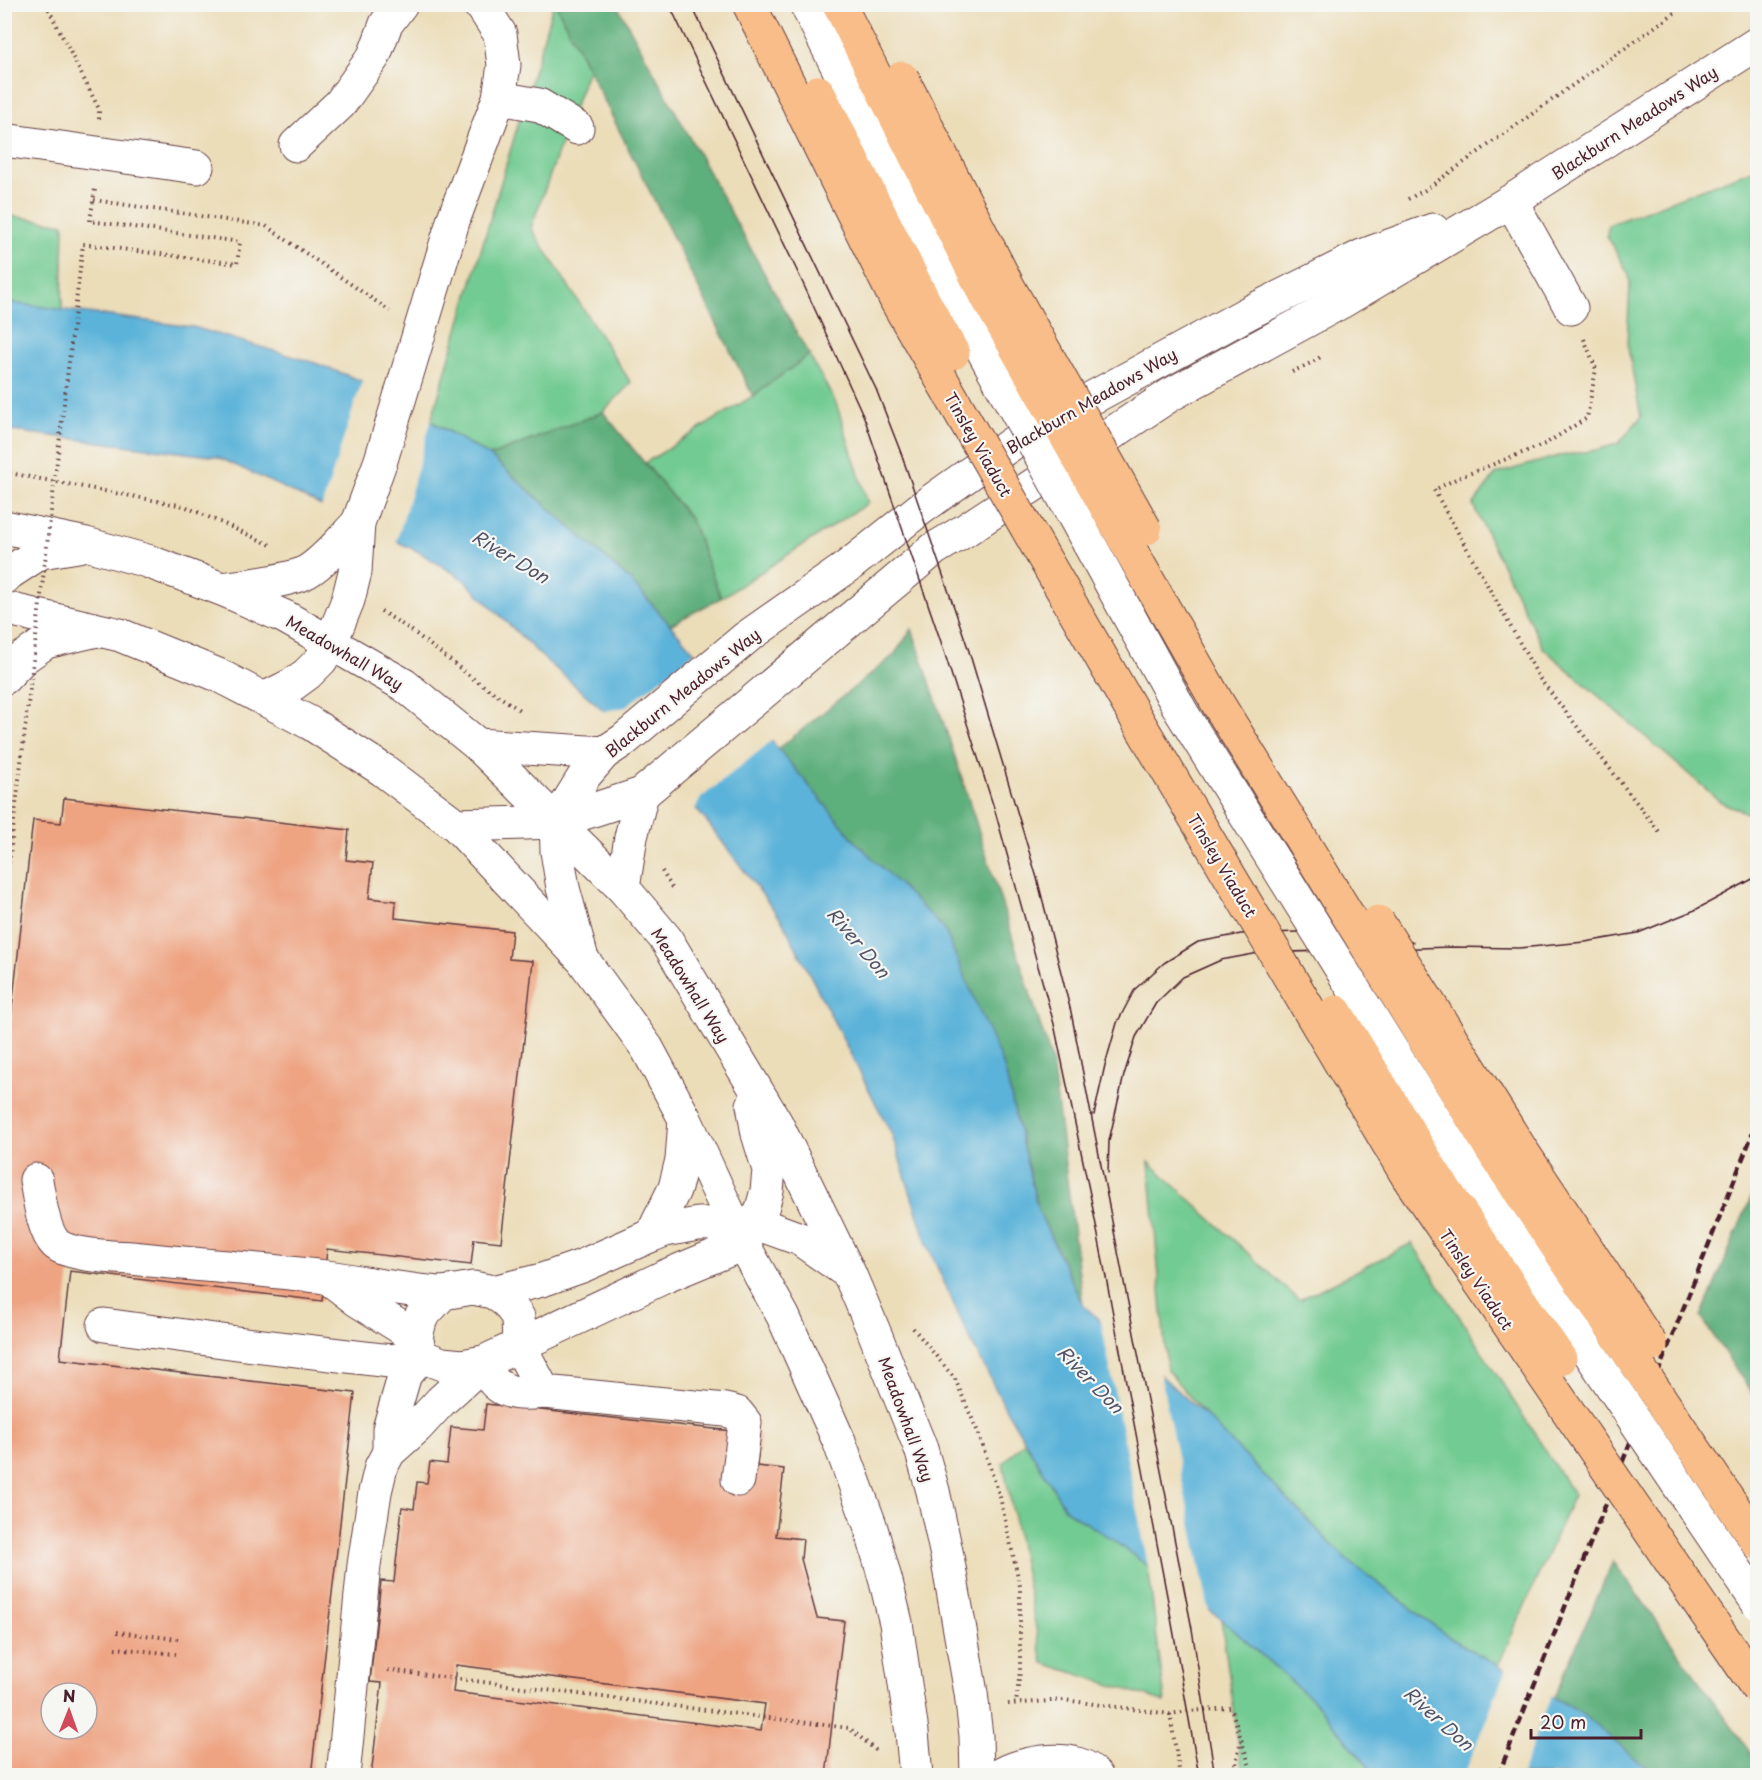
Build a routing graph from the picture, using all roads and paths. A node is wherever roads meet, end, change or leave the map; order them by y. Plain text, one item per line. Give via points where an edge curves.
1 (46, 4) edge
2 (401, 4) edge
3 (479, 4) edge
4 (749, 4) edge
5 (774, 4) edge
6 (806, 4) edge
7 (839, 4) edge
8 (864, 4) edge
9 (1687, 4) edge
10 (1758, 43) edge
11 (499, 98) junction
12 (577, 128) dead end
13 (4, 140) edge
14 (296, 145) dead end
15 (101, 153) junction
16 (197, 166) dead end
17 (94, 200) junction
18 (1404, 201) dead end
19 (1511, 201) junction
20 (1571, 308) joint
21 (417, 341) junction
22 (4, 472) edge
23 (358, 523) junction
24 (4, 527) edge
25 (86, 544) junction
26 (278, 548) dead end
27 (4, 578) edge
28 (222, 589) junction
29 (372, 606) dead end
30 (4, 608) edge
31 (100, 630) junction
32 (331, 642) junction
33 (4, 678) edge
34 (264, 699) junction
35 (527, 715) dead end
36 (478, 745) junction
37 (614, 746) junction
38 (652, 785) junction
39 (556, 822) junction
40 (456, 825) junction
41 (1661, 834) dead end
42 (623, 888) junction
43 (4, 905) edge
44 (583, 960) junction
45 (748, 1080) junction
46 (685, 1119) junction
47 (36, 1180) dead end
48 (744, 1230) junction
49 (652, 1235) junction
50 (849, 1273) junction
51 (327, 1277) junction
52 (493, 1292) junction
53 (443, 1293) junction
54 (104, 1325) dead end
55 (519, 1345) junction
56 (418, 1346) junction
57 (484, 1362) junction
58 (544, 1392) junction
59 (389, 1452) junction
60 (738, 1480) dead end
61 (1758, 1505) edge
62 (1758, 1542) edge
63 (1758, 1603) edge
64 (117, 1632) dead end
65 (178, 1639) dead end
66 (115, 1648) dead end
67 (1758, 1652) edge
68 (176, 1654) dead end
69 (382, 1670) dead end
70 (1758, 1689) edge
71 (974, 1709) junction
72 (1170, 1714) junction
73 (1242, 1740) junction
74 (915, 1763) edge
75 (343, 1776) edge
76 (977, 1776) edge
77 (999, 1776) edge
78 (1096, 1776) edge
79 (1180, 1776) edge
80 (1238, 1776) edge
81 (1253, 1776) edge

1 - 15 path via 99,109
2 - 14 street via 386,24 375,56 340,104
3 - 11 street via 500,34 504,65
4 - 70 highway, Tinsley Viaduct, bridge via 897,302 1133,713 1408,1177
5 - 67 highway, Tinsley Viaduct, bridge via 926,305 1157,715 1433,1172
6 - 63 street, bridge via 951,292 1182,713 1464,1168
7 - 62 highway, bridge via 983,290 1217,702 1497,1158
8 - 61 highway, bridge via 1008,286 1260,732 1522,1150
9 - 18 path
10 - 19 street, Blackburn Meadows Way
11 - 12 street via 539,105
11 - 21 street via 454,218
13 - 15 street
15 - 16 street
15 - 17 path
17 - 21 path via 266,226
17 - 43 path, bridge via 90,221 240,242 237,264 83,244
19 - 20 street
19 - 37 street, Blackburn Meadows Way via 1362,256 1024,435 747,637
19 - 38 street, Blackburn Meadows Way via 1341,302 1170,394 934,549
20 - 41 path via 1596,369 1587,418 1545,444 1434,490 1540,679
21 - 23 street
22 - 26 path via 184,506
23 - 28 street via 303,573
23 - 32 street via 355,572
24 - 25 street, Meadowhall Way
25 - 27 street via 41,552
25 - 28 street, Meadowhall Way via 147,561
28 - 32 street, Meadowhall Way
29 - 35 path
30 - 31 street
31 - 33 street via 46,642
31 - 34 street via 218,675
32 - 34 street via 308,674
32 - 36 street, Meadowhall Way via 404,685
34 - 40 street via 383,770
36 - 37 street
36 - 39 street, Meadowhall Way
37 - 39 street, Blackburn Meadows Way via 585,775
38 - 39 street, Blackburn Meadows Way
38 - 42 street via 631,837
39 - 40 street
39 - 42 street, Meadowhall Way
39 - 44 street via 563,888
40 - 44 street
42 - 45 street, Meadowhall Way via 666,939
44 - 46 street via 647,1048
45 - 48 street via 769,1170 761,1212
45 - 50 street, Meadowhall Way via 776,1124
46 - 48 street
46 - 49 street via 675,1188
47 - 51 street via 50,1236 62,1248
48 - 49 street via 698,1224
48 - 50 street via 800,1239
48 - 55 street via 666,1276
48 - 74 street via 839,1441 870,1525 896,1623
49 - 52 street via 582,1266
50 - 71 street, Meadowhall Way via 910,1420 933,1491
51 - 53 street
51 - 56 street
52 - 53 street via 473,1288
52 - 55 street via 518,1317
53 - 56 street via 421,1317
54 - 56 street via 390,1361
55 - 57 street
55 - 58 street
56 - 57 street via 442,1364
56 - 59 street via 405,1374 389,1429
57 - 58 street via 492,1380 506,1391
57 - 59 street
58 - 60 street via 737,1413 745,1423
59 - 75 street via 375,1492 363,1565
64 - 65 path
66 - 68 path
69 - 74 path via 849,1728 882,1755
71 - 72 path via 1064,1700
71 - 76 street, Meadowhall Way
72 - 73 path via 1231,1708
72 - 79 path
73 - 80 path via 1236,1762
73 - 81 path
77 - 78 street via 1036,1762 1056,1761 1075,1763

